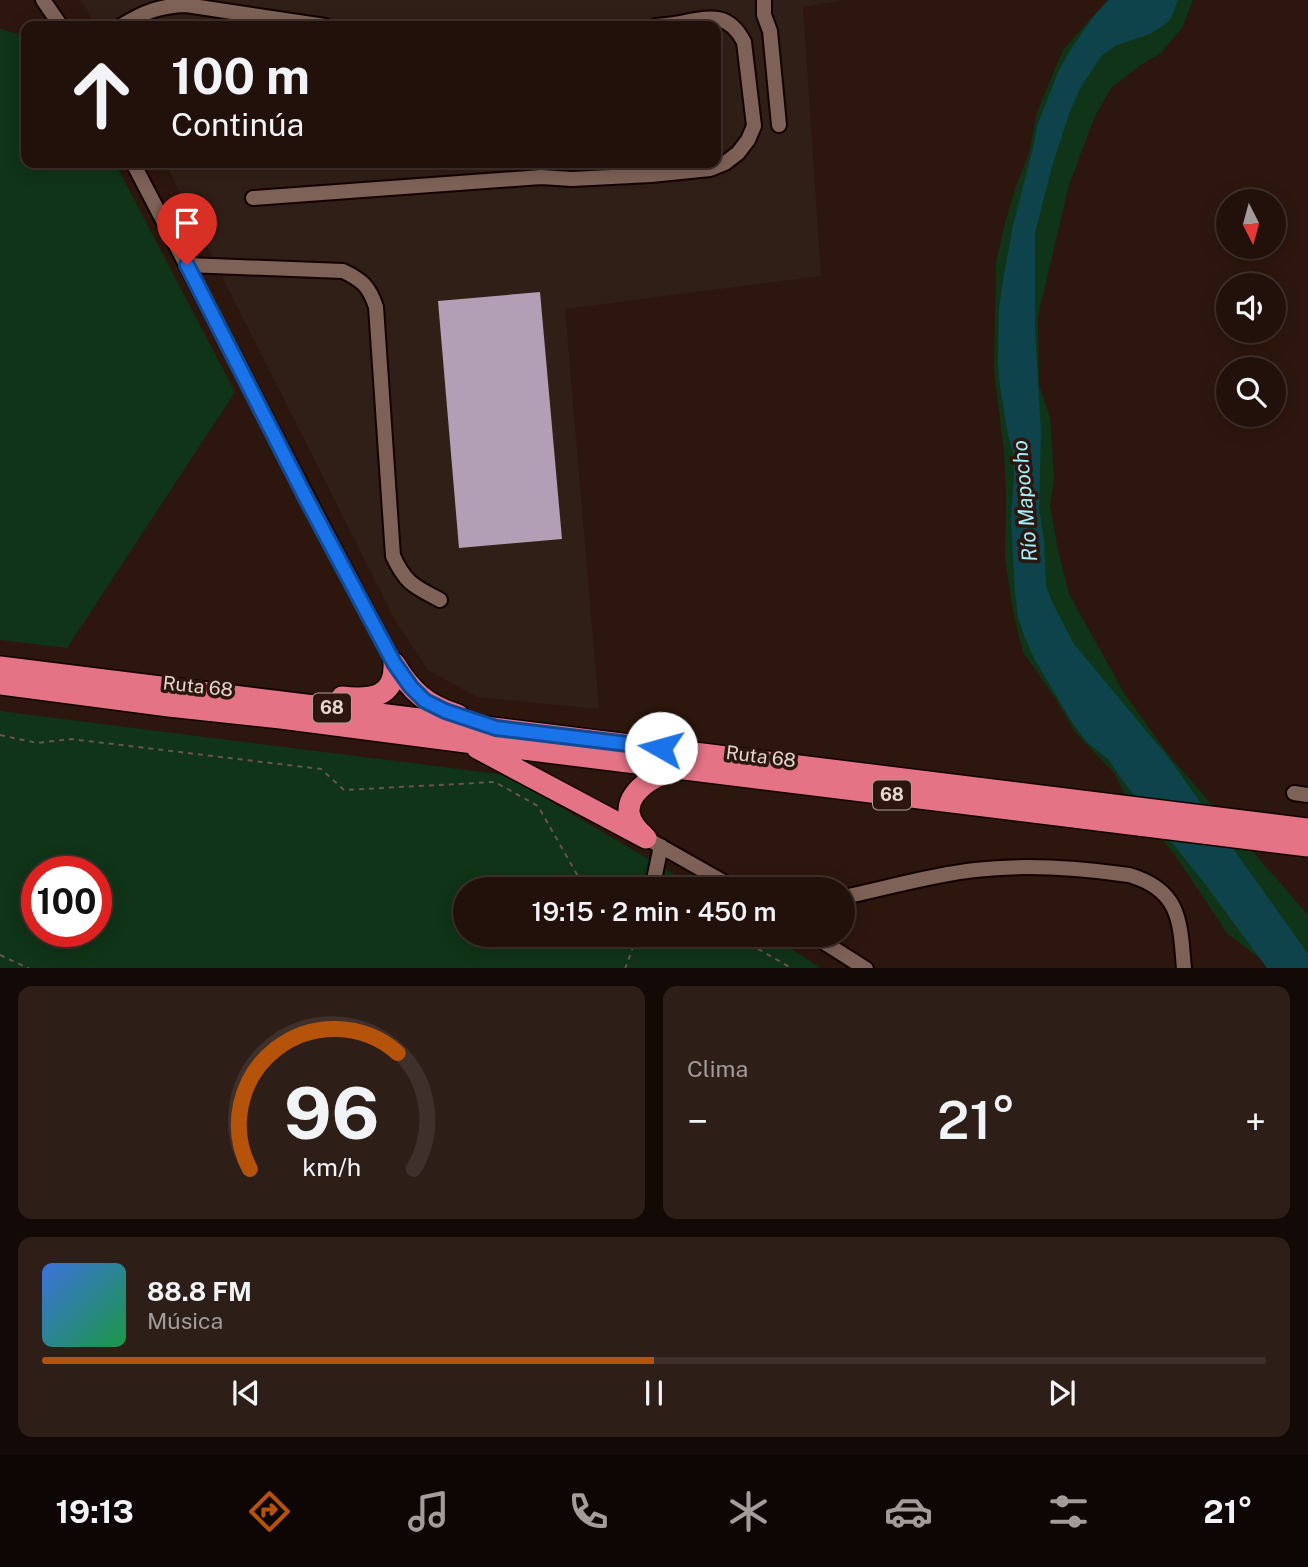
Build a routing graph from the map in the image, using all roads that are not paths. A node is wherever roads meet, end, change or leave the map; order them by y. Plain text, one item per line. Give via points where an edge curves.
1 (43, 0) edge
2 (56, 0) edge
3 (764, 0) edge
4 (58, 21) edge
5 (60, 21) edge
6 (130, 21) edge
7 (292, 21) edge
8 (694, 21) edge
9 (779, 125) dead end
10 (721, 165) edge
11 (136, 168) edge
12 (712, 168) edge
13 (253, 198) dead end
14 (187, 265) junction
15 (440, 600) dead end
16 (394, 663) junction
17 (0, 667) edge
18 (0, 684) edge
19 (168, 697) junction
20 (0, 698) edge
21 (496, 728) junction
22 (466, 743) junction
23 (678, 768) junction
24 (1308, 829) edge
25 (1246, 830) junction
26 (653, 842) junction
27 (1308, 846) edge
28 (652, 877) edge
29 (715, 877) edge
30 (855, 895) edge
31 (832, 947) edge
32 (866, 968) edge
33 (1184, 968) edge

1 - 4 street
2 - 5 street
3 - 9 street
6 - 7 street via 166,6 186,5
8 - 10 street via 716,18 729,22 744,41 754,126 738,153
11 - 14 street
12 - 13 street
14 - 15 street via 343,271 371,292 376,307 393,556 411,584
14 - 16 street
16 - 19 highway via 388,688 369,698 226,683 208,683
16 - 21 highway via 425,701
17 - 19 highway, Ruta 68 / 68
18 - 19 highway, Ruta 68 / 68
19 - 20 highway via 132,711
19 - 21 highway, Ruta 68 / 68
19 - 22 highway, Ruta 68 / 68 via 255,715
21 - 25 highway, Ruta 68 / 68 via 1135,807
22 - 23 highway, Ruta 68 / 68
22 - 26 highway
23 - 25 highway, Ruta 68 / 68 via 1147,826
23 - 26 highway via 640,786 633,797 630,810 636,828
24 - 25 highway, Ruta 68 / 68
25 - 27 highway, Ruta 68 / 68
26 - 28 street
26 - 29 street
30 - 33 street via 992,868 1051,868 1139,877 1173,905
31 - 32 street

